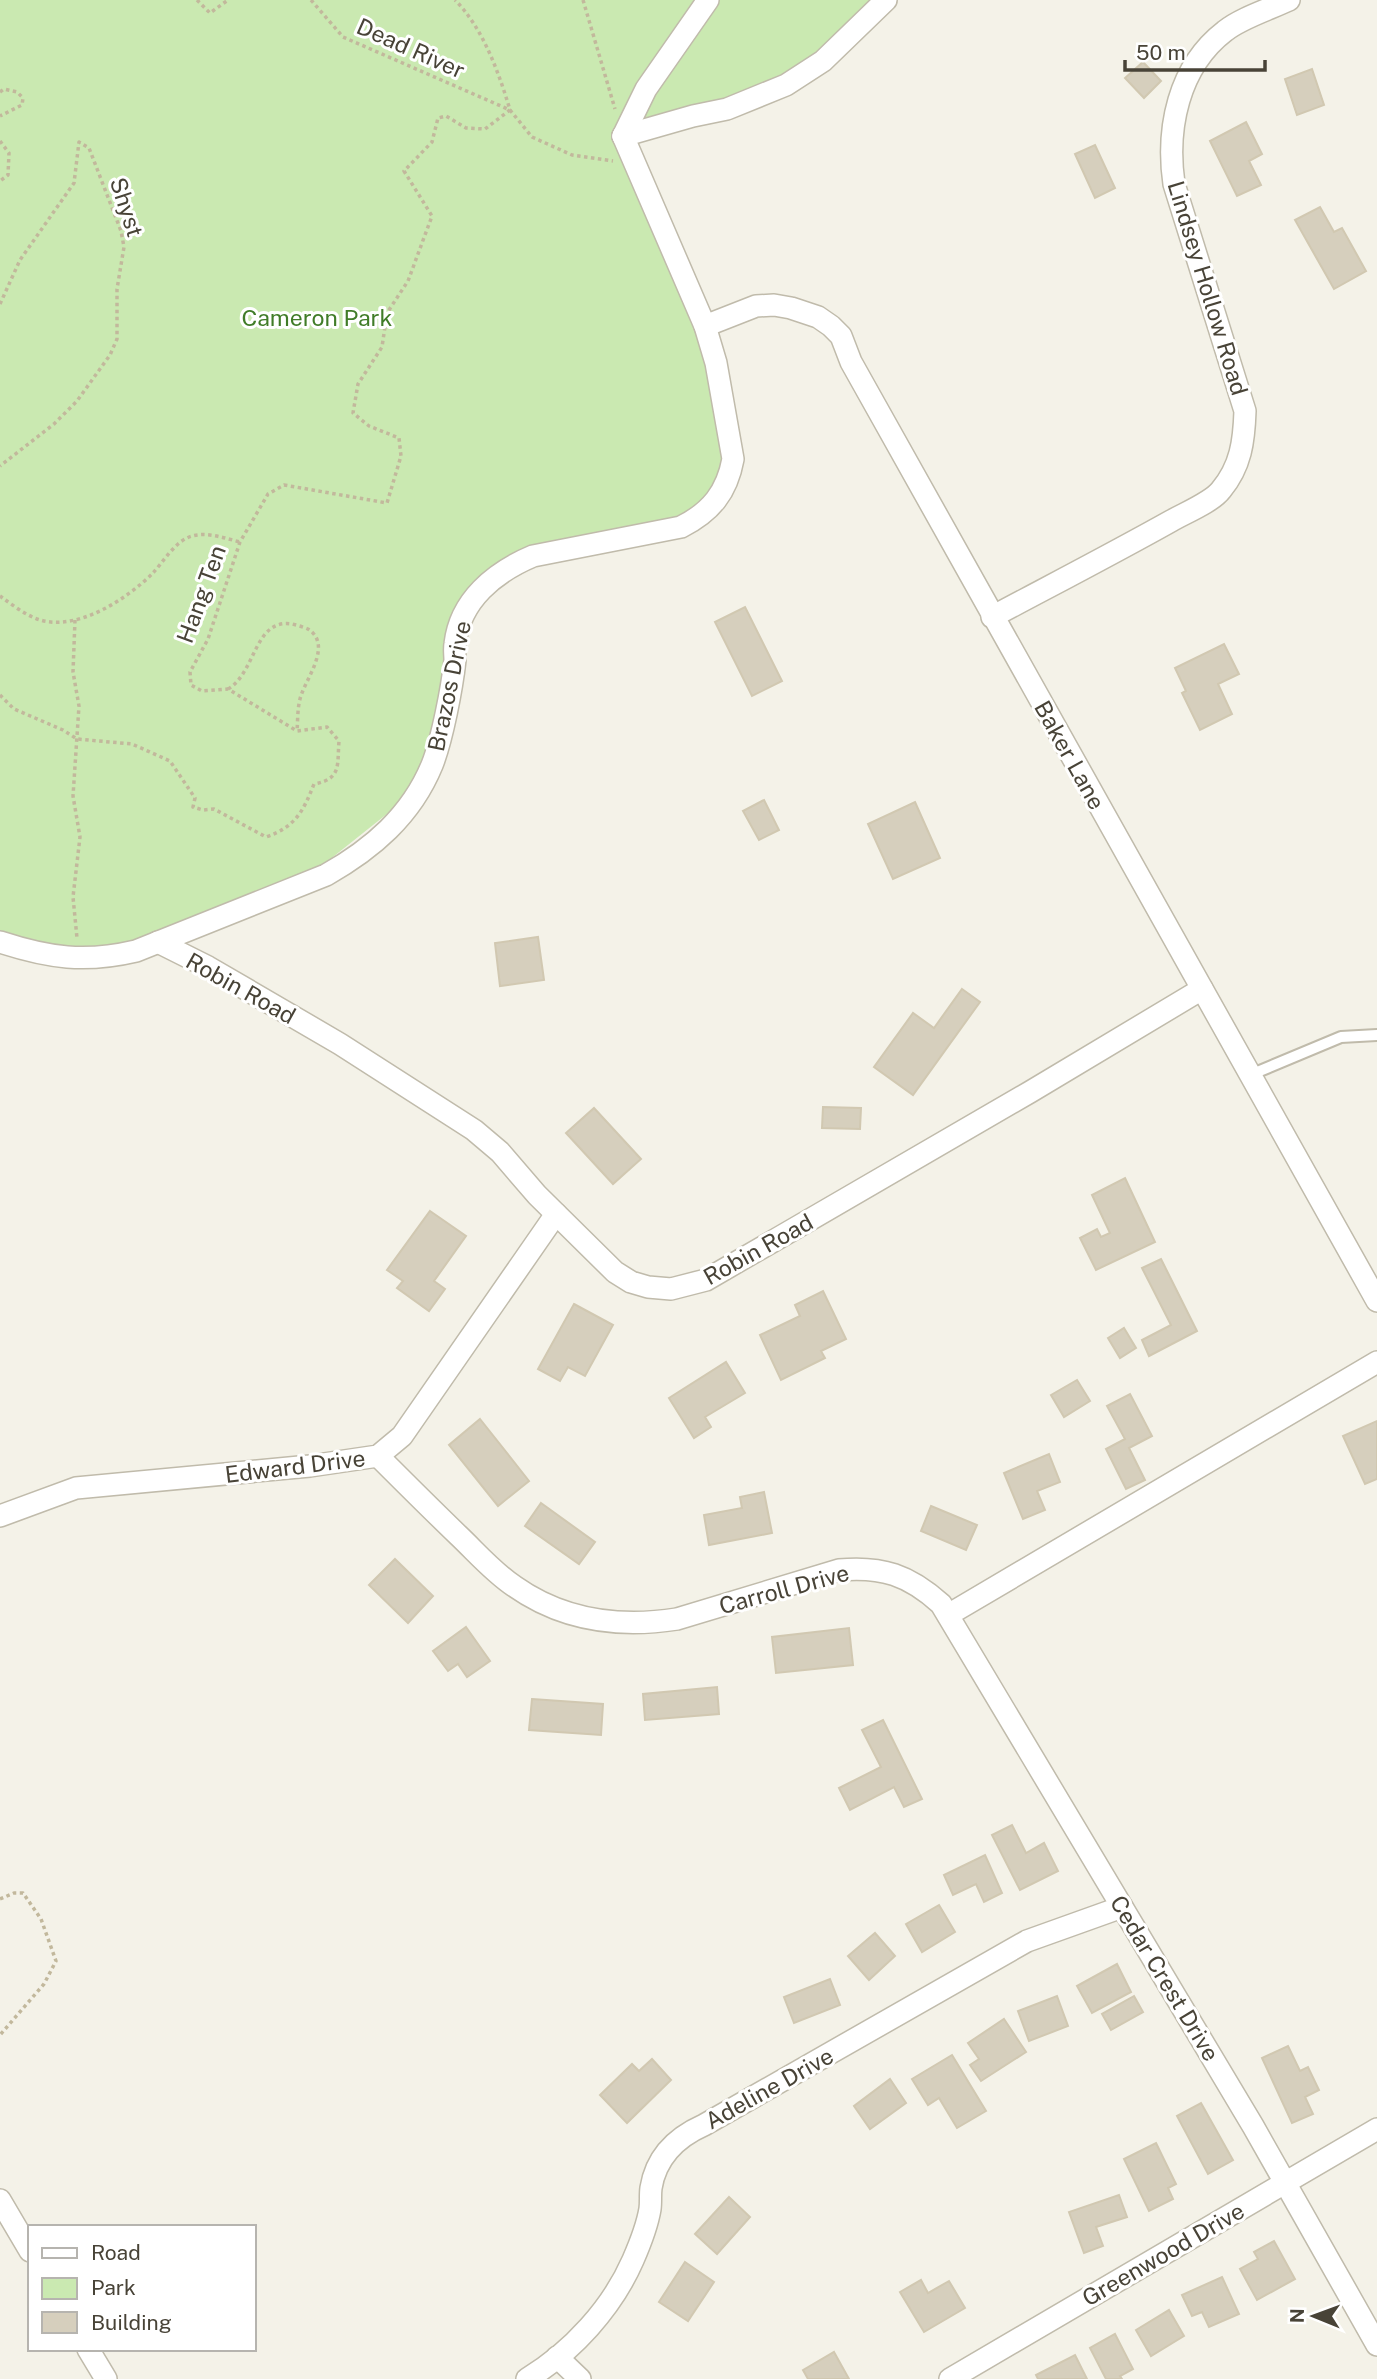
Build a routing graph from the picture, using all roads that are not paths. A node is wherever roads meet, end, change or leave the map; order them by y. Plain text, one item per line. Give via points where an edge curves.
1 (708, 0) edge
2 (887, 0) edge
3 (1289, 0) edge
4 (623, 136) junction
5 (705, 326) junction
6 (992, 617) junction
7 (0, 942) edge
8 (158, 942) junction
9 (1202, 989) junction
10 (1377, 1035) edge
11 (1250, 1075) junction
12 (556, 1214) junction
13 (1377, 1300) edge
14 (1377, 1363) edge
15 (378, 1456) junction
16 (0, 1516) edge
17 (948, 1615) junction
18 (1122, 1907) junction
19 (1377, 2129) edge
20 (1285, 2182) junction
21 (0, 2200) edge
22 (28, 2248) edge
23 (1377, 2345) edge
24 (89, 2351) edge
25 (558, 2357) junction
26 (106, 2379) edge
27 (527, 2379) edge
28 (580, 2379) edge
29 (950, 2379) edge

1 - 4 street via 646,89
2 - 4 street via 823,61 786,85 727,109
3 - 6 street, Lindsey Hollow Road via 1226,30 1206,50 1180,95 1172,129 1174,184 1245,411 1240,457 1219,494
4 - 5 street, Brazos Drive
5 - 6 street, Baker Lane via 756,306 774,305 818,317 841,336
5 - 8 street, Brazos Drive via 733,459 718,500 681,527 533,556 486,584 462,617 431,766 390,829 326,875
6 - 9 street, Baker Lane
7 - 8 street, Brazos Drive via 78,960 111,957
8 - 12 street, Robin Road via 340,1045 474,1130
9 - 11 street, Baker Lane
9 - 12 street, Robin Road via 698,1283 671,1289 631,1282 608,1267
10 - 11 lane via 1341,1037
11 - 13 street, Baker Lane
12 - 15 street, Edward Drive via 402,1436
14 - 17 street
15 - 16 street, Edward Drive via 76,1488
15 - 17 street, Carroll Drive via 514,1586 541,1602 592,1620 620,1624 677,1619 859,1568 901,1576 923,1588
17 - 18 street, Cedar Crest Drive
18 - 20 street, Cedar Crest Drive
18 - 25 street, Adeline Drive via 1027,1941 675,2142 661,2158 653,2178 645,2231 622,2280 601,2312
19 - 20 street, Greenwood Drive
20 - 23 street, Cedar Crest Drive
20 - 29 street, Greenwood Drive
21 - 22 street
24 - 26 street
25 - 27 street, Adeline Drive
25 - 28 street

